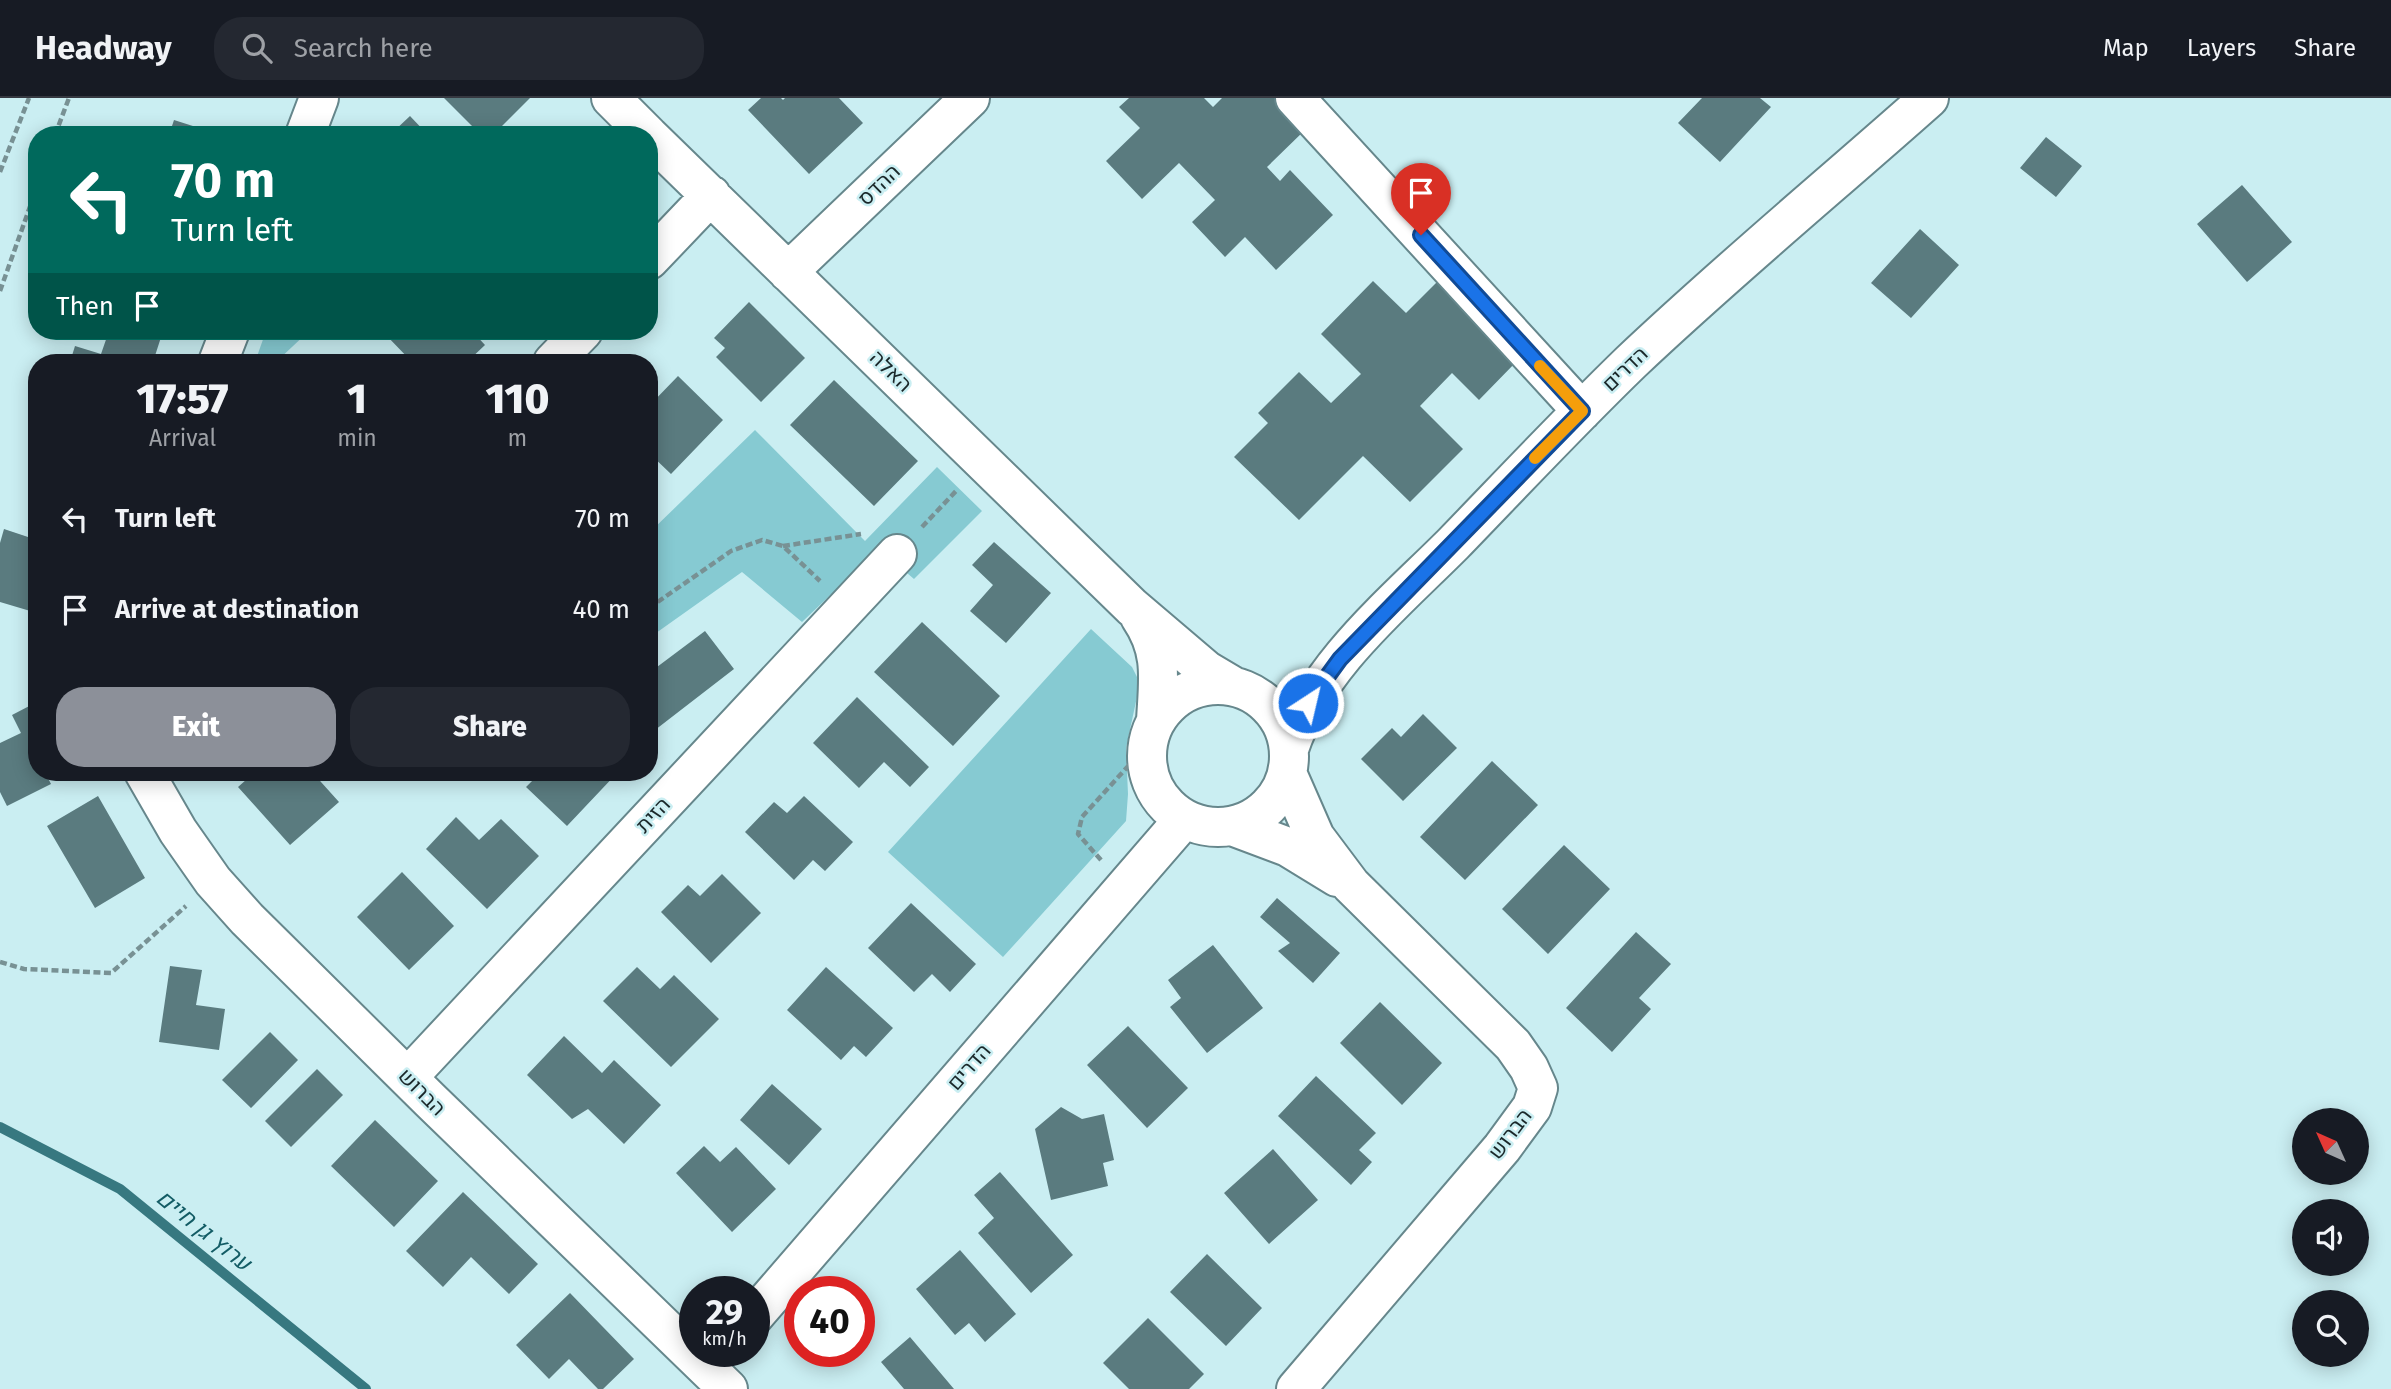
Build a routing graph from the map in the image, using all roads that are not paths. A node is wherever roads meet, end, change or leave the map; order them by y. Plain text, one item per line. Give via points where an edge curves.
1 (319, 98) edge
2 (611, 98) edge
3 (970, 98) edge
4 (1296, 98) edge
5 (1928, 98) edge
6 (308, 126) edge
7 (640, 126) edge
8 (658, 144) edge
9 (710, 195) junction
10 (658, 250) edge
11 (788, 272) junction
12 (574, 340) edge
13 (561, 354) edge
14 (1582, 411) junction
15 (897, 554) dead end
16 (1132, 607) junction
17 (1340, 659) junction
18 (1240, 688) junction
19 (1152, 733) junction
20 (1288, 761) junction
21 (149, 781) edge
22 (1184, 819) junction
23 (1232, 826) junction
24 (1351, 885) junction
25 (408, 1077) junction
26 (770, 1297) edge
27 (713, 1374) edge
28 (1296, 1389) edge

1 - 6 street
2 - 7 street, האלה
3 - 11 street, ההדס
4 - 14 street
5 - 14 street, הדרים via 1723,278
8 - 9 street, האלה
9 - 10 street
9 - 11 street, האלה
11 - 16 street, האלה
12 - 13 street
14 - 17 street, הדרים
15 - 25 street, הזית
16 - 18 street, האלה via 1206,670
16 - 19 street, האלה via 1157,649
17 - 18 street, הדרים via 1316,677 1290,688
17 - 20 street, הדרים via 1308,703
18 - 19 street via 1210,685 1189,691 1170,704
18 - 20 street via 1276,714 1285,730
19 - 22 street via 1147,766 1154,788 1166,806
20 - 23 street via 1280,792 1267,808
20 - 24 street, הברוש via 1315,836
21 - 25 street, הברוש via 213,881
22 - 23 street via 1199,825
22 - 26 street, הדרים
23 - 24 street, הברוש via 1288,847
24 - 28 street, הברוש via 1513,1045 1538,1088 1532,1107 1502,1148
25 - 27 street, הברוש

